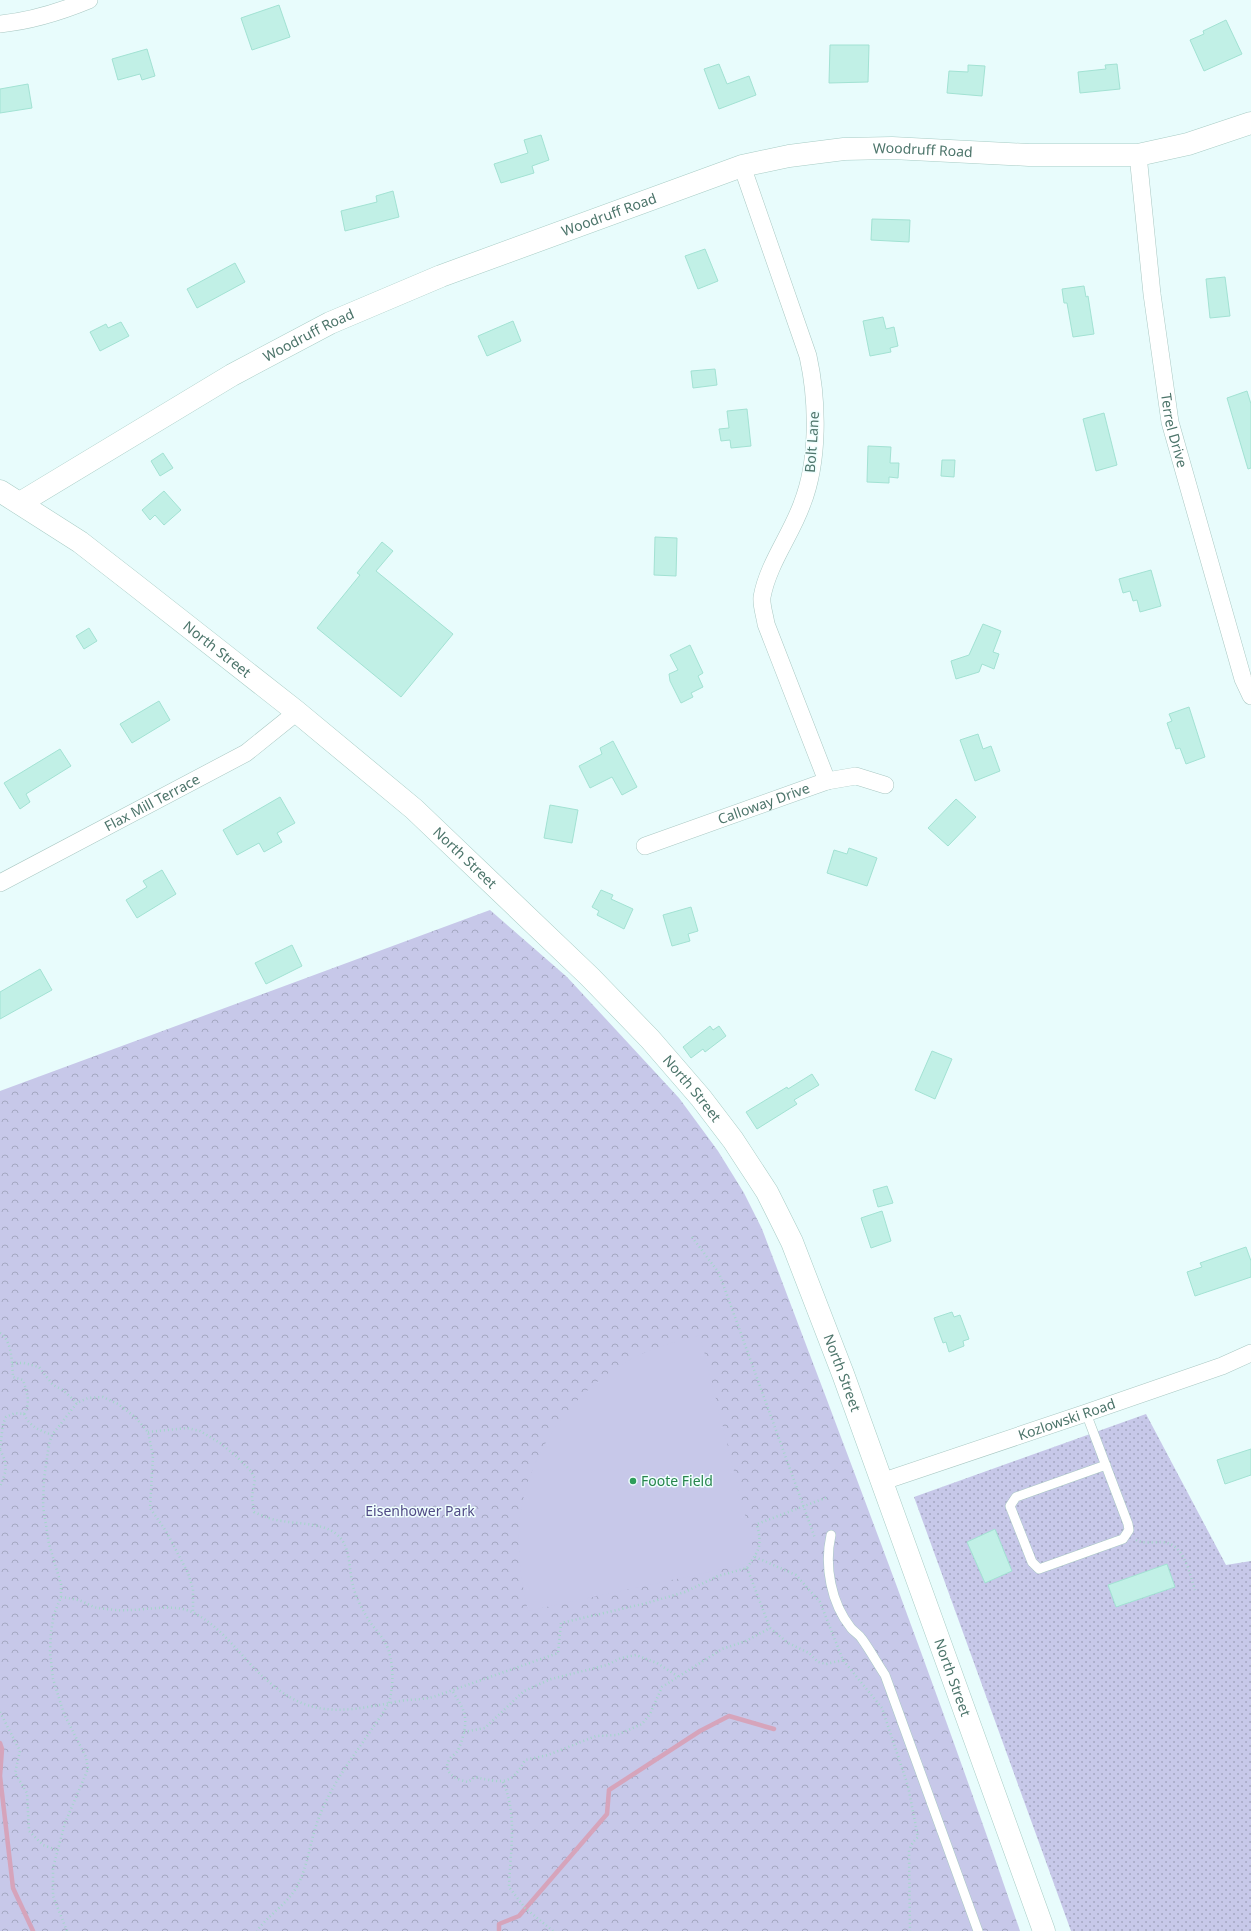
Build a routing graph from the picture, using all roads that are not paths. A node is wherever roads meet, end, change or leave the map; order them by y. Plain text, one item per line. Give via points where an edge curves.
1 (88, 0) edge
2 (0, 24) edge
3 (1251, 123) edge
4 (1138, 155) junction
5 (742, 166) junction
6 (0, 491) edge
7 (20, 503) junction
8 (1251, 696) edge
9 (297, 712) junction
10 (827, 781) junction
11 (885, 785) dead end
12 (645, 846) dead end
13 (0, 883) edge
14 (1251, 1353) edge
15 (1086, 1414) junction
16 (1106, 1465) junction
17 (881, 1482) junction
18 (830, 1535) dead end
19 (978, 1931) edge
20 (1044, 1931) edge

1 - 2 street via 50,15
3 - 4 main road, Woodruff Road via 1188,144
4 - 5 main road, Woodruff Road via 1036,155 892,148 789,156
4 - 8 street, Terrel Drive via 1152,294 1170,422 1243,679
5 - 7 main road, Woodruff Road via 441,276 330,323 232,375
5 - 10 street, Bolt Lane via 808,356 813,379 813,465 803,504 772,568 762,599 766,624
6 - 7 main road, North Street
7 - 9 main road, North Street via 98,556
9 - 13 street, Flax Mill Terrace via 246,753
9 - 17 main road, North Street via 414,809 590,977 650,1039 733,1140 767,1192 792,1242
10 - 11 street, Calloway Drive via 856,776
10 - 12 street, Calloway Drive
14 - 15 street, Kozlowski Road via 1222,1366
15 - 16 lane
15 - 17 street, Kozlowski Road
16 - 16 lane via 1128,1524 1127,1535 1123,1539 1039,1569 1032,1562 1010,1506 1016,1497
17 - 20 main road, North Street
18 - 19 lane via 827,1552 835,1598 844,1619 860,1637 885,1675

